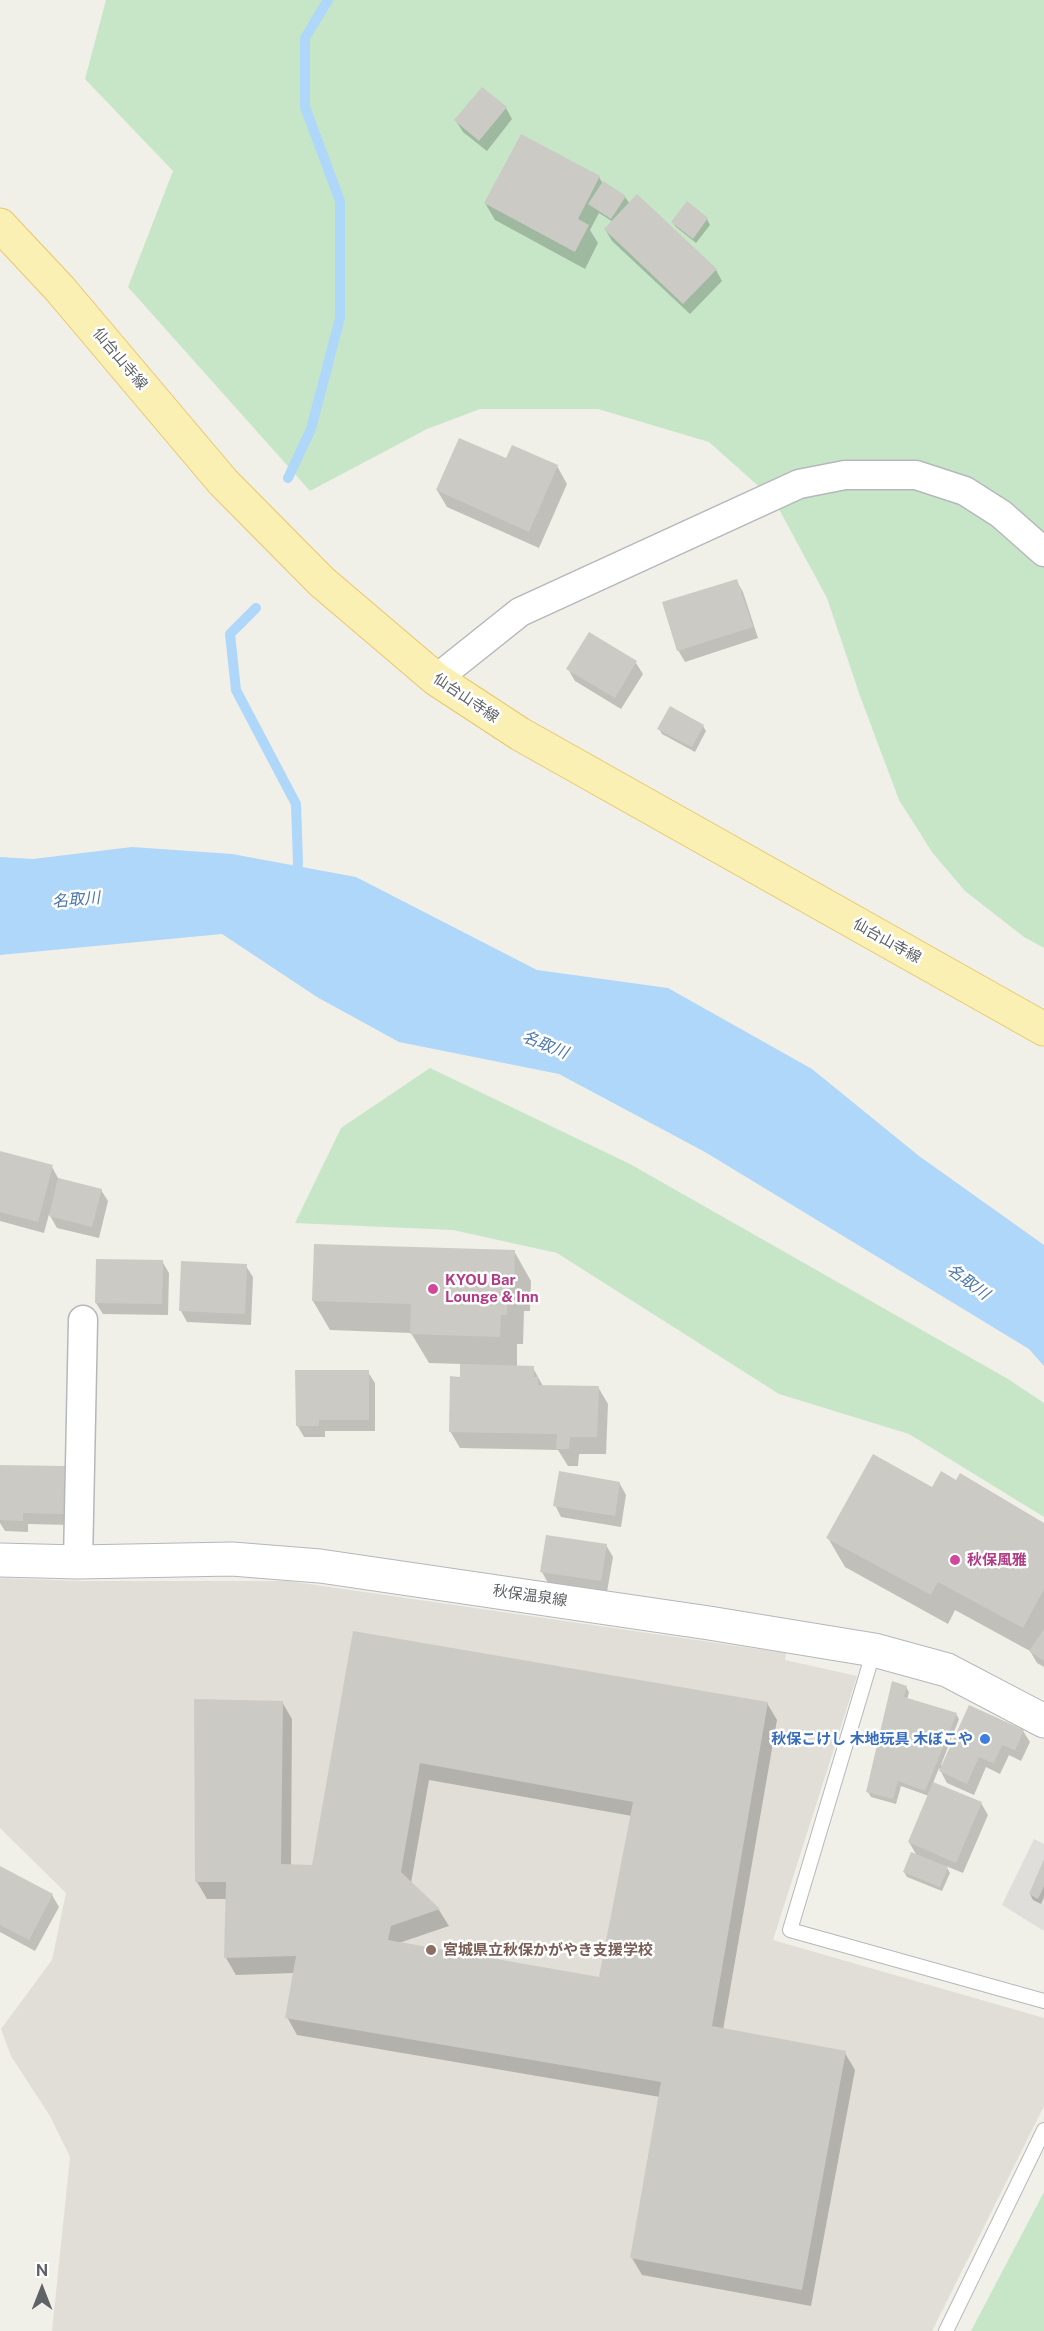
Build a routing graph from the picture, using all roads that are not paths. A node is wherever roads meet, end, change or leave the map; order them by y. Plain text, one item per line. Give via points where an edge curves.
1 (0, 225) edge
2 (1044, 552) edge
3 (436, 679) junction
4 (1044, 1029) edge
5 (83, 1320) dead end
6 (0, 1560) edge
7 (78, 1562) junction
8 (874, 1650) junction
9 (1044, 1721) edge
10 (1044, 2001) edge
11 (1044, 2130) edge
12 (946, 2331) edge

1 - 3 main road, 仙台山寺線 via 60,289 222,482 322,582
2 - 3 street via 1001,514 965,491 916,475 844,475 799,484 520,612
3 - 4 main road, 仙台山寺線 via 520,734
5 - 7 street
6 - 7 main road, 秋保温泉線
7 - 8 main road, 秋保温泉線 via 232,1559 320,1566
8 - 9 main road, 秋保温泉線 via 947,1670
8 - 10 lane via 790,1930
11 - 12 lane

